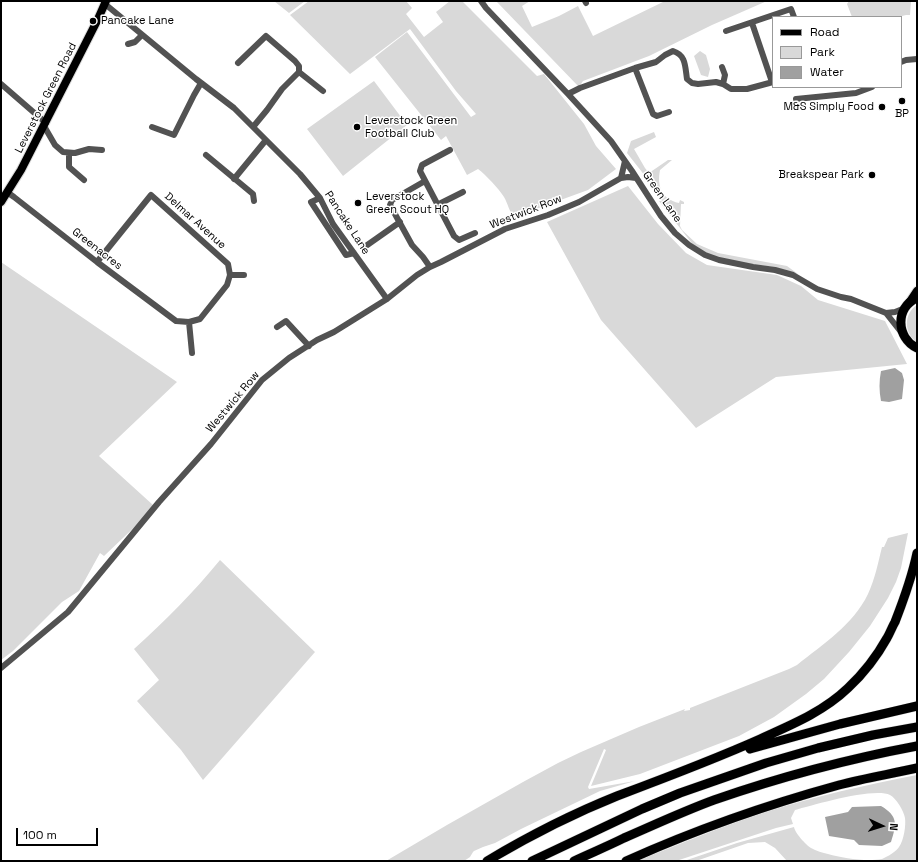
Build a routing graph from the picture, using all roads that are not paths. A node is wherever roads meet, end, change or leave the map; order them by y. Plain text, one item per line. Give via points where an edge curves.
1 (481, 1) edge
2 (105, 3) edge
3 (794, 16) edge
4 (752, 22) junction
5 (726, 30) dead end
6 (142, 35) junction
7 (128, 44) dead end
8 (917, 59) edge
9 (902, 62) edge
10 (238, 63) dead end
11 (722, 67) dead end
12 (635, 68) junction
13 (299, 72) junction
14 (772, 82) edge
15 (201, 83) junction
16 (1, 84) edge
17 (723, 84) junction
18 (869, 88) edge
19 (323, 91) dead end
20 (568, 94) junction
21 (796, 98) dead end
22 (669, 112) dead end
23 (45, 124) junction
24 (152, 127) dead end
25 (253, 127) junction
26 (266, 140) junction
27 (102, 150) dead end
28 (450, 150) dead end
29 (69, 153) junction
30 (206, 155) dead end
31 (625, 161) junction
32 (621, 178) junction
33 (636, 178) junction
34 (234, 179) junction
35 (84, 180) dead end
36 (425, 181) junction
37 (6, 192) junction
38 (463, 192) dead end
39 (320, 198) junction
40 (254, 201) dead end
41 (1, 202) edge
42 (437, 205) junction
43 (400, 222) junction
44 (330, 225) junction
45 (475, 233) dead end
46 (363, 248) dead end
47 (96, 262) junction
48 (430, 267) junction
49 (230, 275) junction
50 (244, 275) dead end
51 (917, 291) edge
52 (917, 298) edge
53 (387, 299) junction
54 (907, 305) junction
55 (886, 314) junction
56 (189, 322) junction
57 (277, 327) dead end
58 (903, 335) junction
59 (309, 346) junction
60 (915, 347) edge
61 (192, 353) dead end
62 (917, 356) edge
63 (917, 553) edge
64 (1, 668) edge
65 (917, 706) edge
66 (917, 727) edge
67 (917, 746) edge
68 (703, 764) junction
69 (917, 768) edge
70 (488, 861) edge
71 (532, 861) edge
72 (574, 861) edge
73 (626, 861) edge

1 - 20 street, Green Lane
2 - 6 street, Pancake Lane
2 - 23 main road, Leverstock Green Road
3 - 4 street via 792,9
4 - 5 street
4 - 14 street
6 - 7 street via 135,42
6 - 15 street, Pancake Lane
8 - 9 street
10 - 13 street via 266,36 295,61 299,66
11 - 17 street via 725,75
12 - 17 street via 656,62 673,51 683,57 687,79 692,83
12 - 20 street
12 - 22 street via 653,114 657,116
13 - 19 street
13 - 25 street via 282,89
14 - 17 street via 747,89 730,89
15 - 24 street via 174,135
15 - 25 street, Pancake Lane via 234,108
16 - 23 street
18 - 21 street via 856,93
20 - 31 street, Green Lane via 611,141
23 - 29 street via 55,145 63,152
23 - 37 main road, Leverstock Green Road via 21,170
25 - 26 street, Pancake Lane
26 - 34 street
26 - 39 street, Pancake Lane
27 - 29 street via 89,149
28 - 36 street via 422,165 420,171
29 - 35 street via 70,167
30 - 34 street
31 - 32 street
31 - 33 street, Green Lane
32 - 33 street, Westwick Row
32 - 48 street, Westwick Row via 579,202 505,229
33 - 55 street, Green Lane via 675,233 705,255 734,264 793,275 817,289 851,299
34 - 40 street via 252,194
36 - 42 street
36 - 43 street via 392,200 390,205
37 - 41 main road, Leverstock Green Road
37 - 47 street, Greenacres
38 - 42 street
39 - 44 street, Pancake Lane
39 - 44 street via 311,202
42 - 45 street via 454,236 459,240
43 - 46 street
43 - 48 street via 412,245
44 - 53 street, Pancake Lane via 346,255 354,253
47 - 49 street, Delmar Avenue via 151,194 228,264
47 - 56 street, Greenacres via 176,321
48 - 53 street, Westwick Row
49 - 50 street
49 - 56 street via 227,285 200,319
51 - 54 main road
52 - 54 highway
53 - 59 street, Westwick Row
54 - 55 street
54 - 58 highway via 901,316
55 - 58 street, Green Lane
56 - 61 street
57 - 59 street via 286,321
58 - 60 highway
59 - 64 street, Westwick Row via 262,380 68,612
60 - 62 highway
63 - 68 highway via 904,598 887,638 872,662 848,688 826,706 797,722
65 - 68 highway via 840,724
66 - 71 highway via 873,734 766,763 680,793
67 - 72 highway via 819,768 720,798
68 - 70 highway via 576,814
69 - 73 highway via 841,785 779,803 671,841

